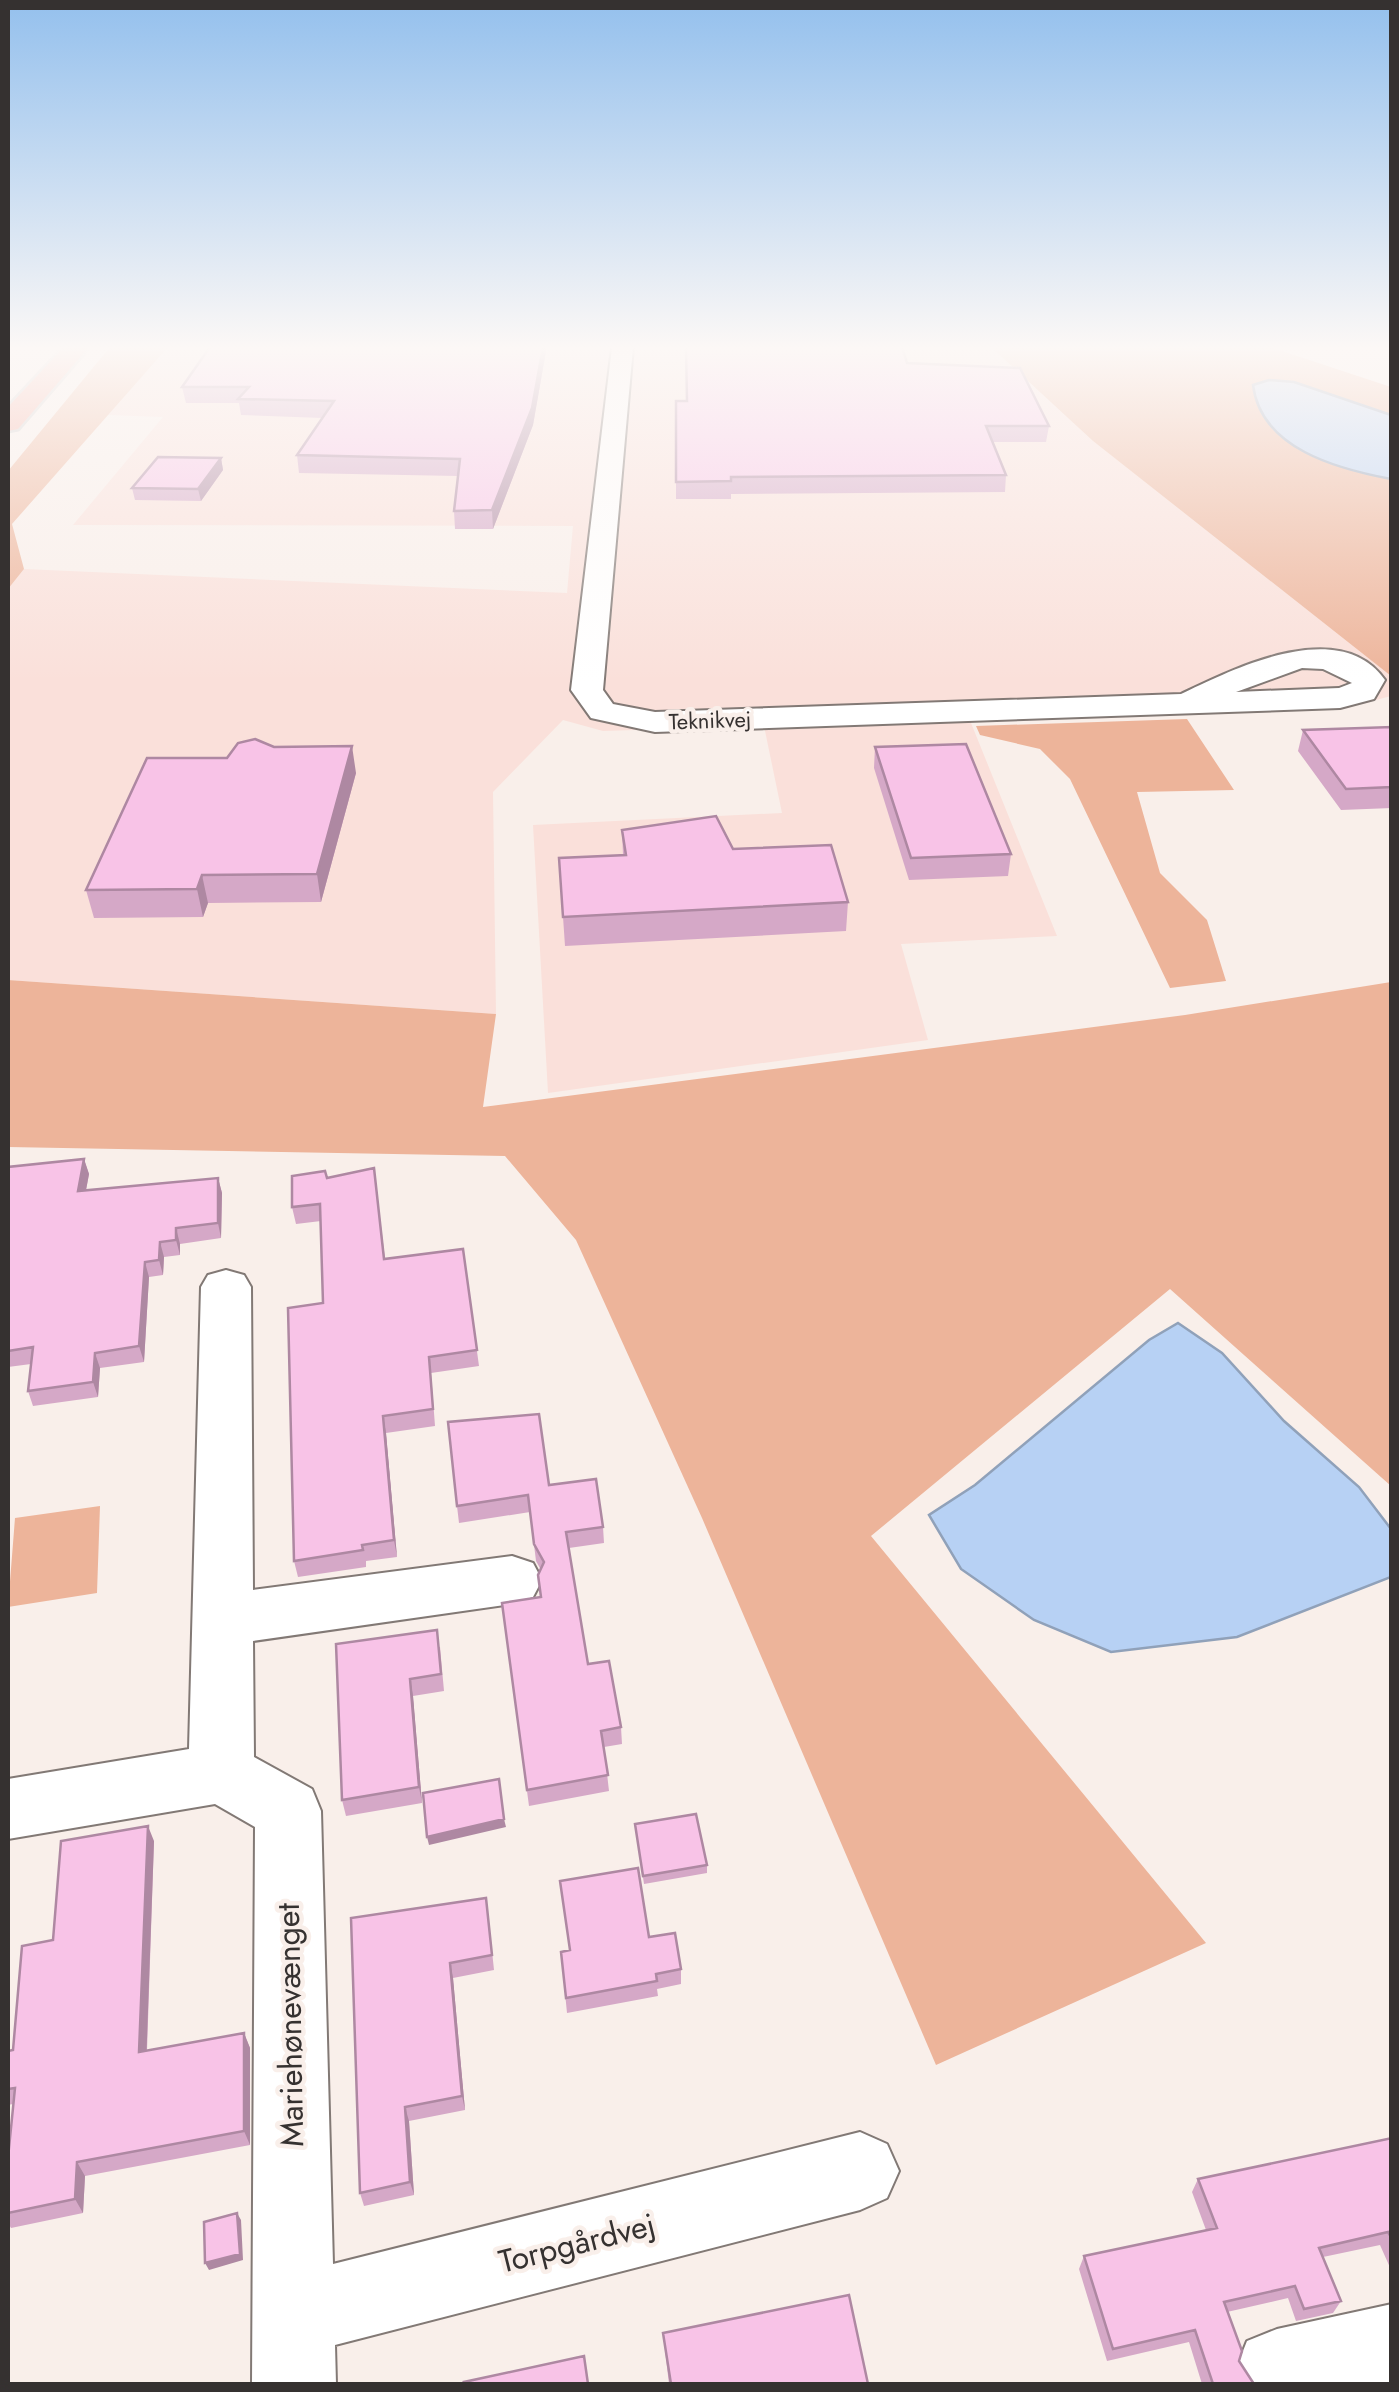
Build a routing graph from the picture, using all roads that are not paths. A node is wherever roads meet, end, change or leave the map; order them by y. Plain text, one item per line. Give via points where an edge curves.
1 (611, 459) edge
2 (1190, 702) dead end
3 (226, 1287) dead end
4 (512, 1580) dead end
5 (222, 1620) junction
6 (221, 1773) junction
7 (8, 1809) edge
8 (860, 2171) dead end
9 (294, 2350) edge
10 (1370, 2361) edge
11 (1276, 2372) dead end

1 - 2 street, Teknikvej via 587,690 602,712 655,722
3 - 5 street
4 - 5 street
5 - 6 street
6 - 7 street
6 - 9 street, Mariehønevænget via 288,1810
8 - 9 street, Torpgårdvej
10 - 11 street

